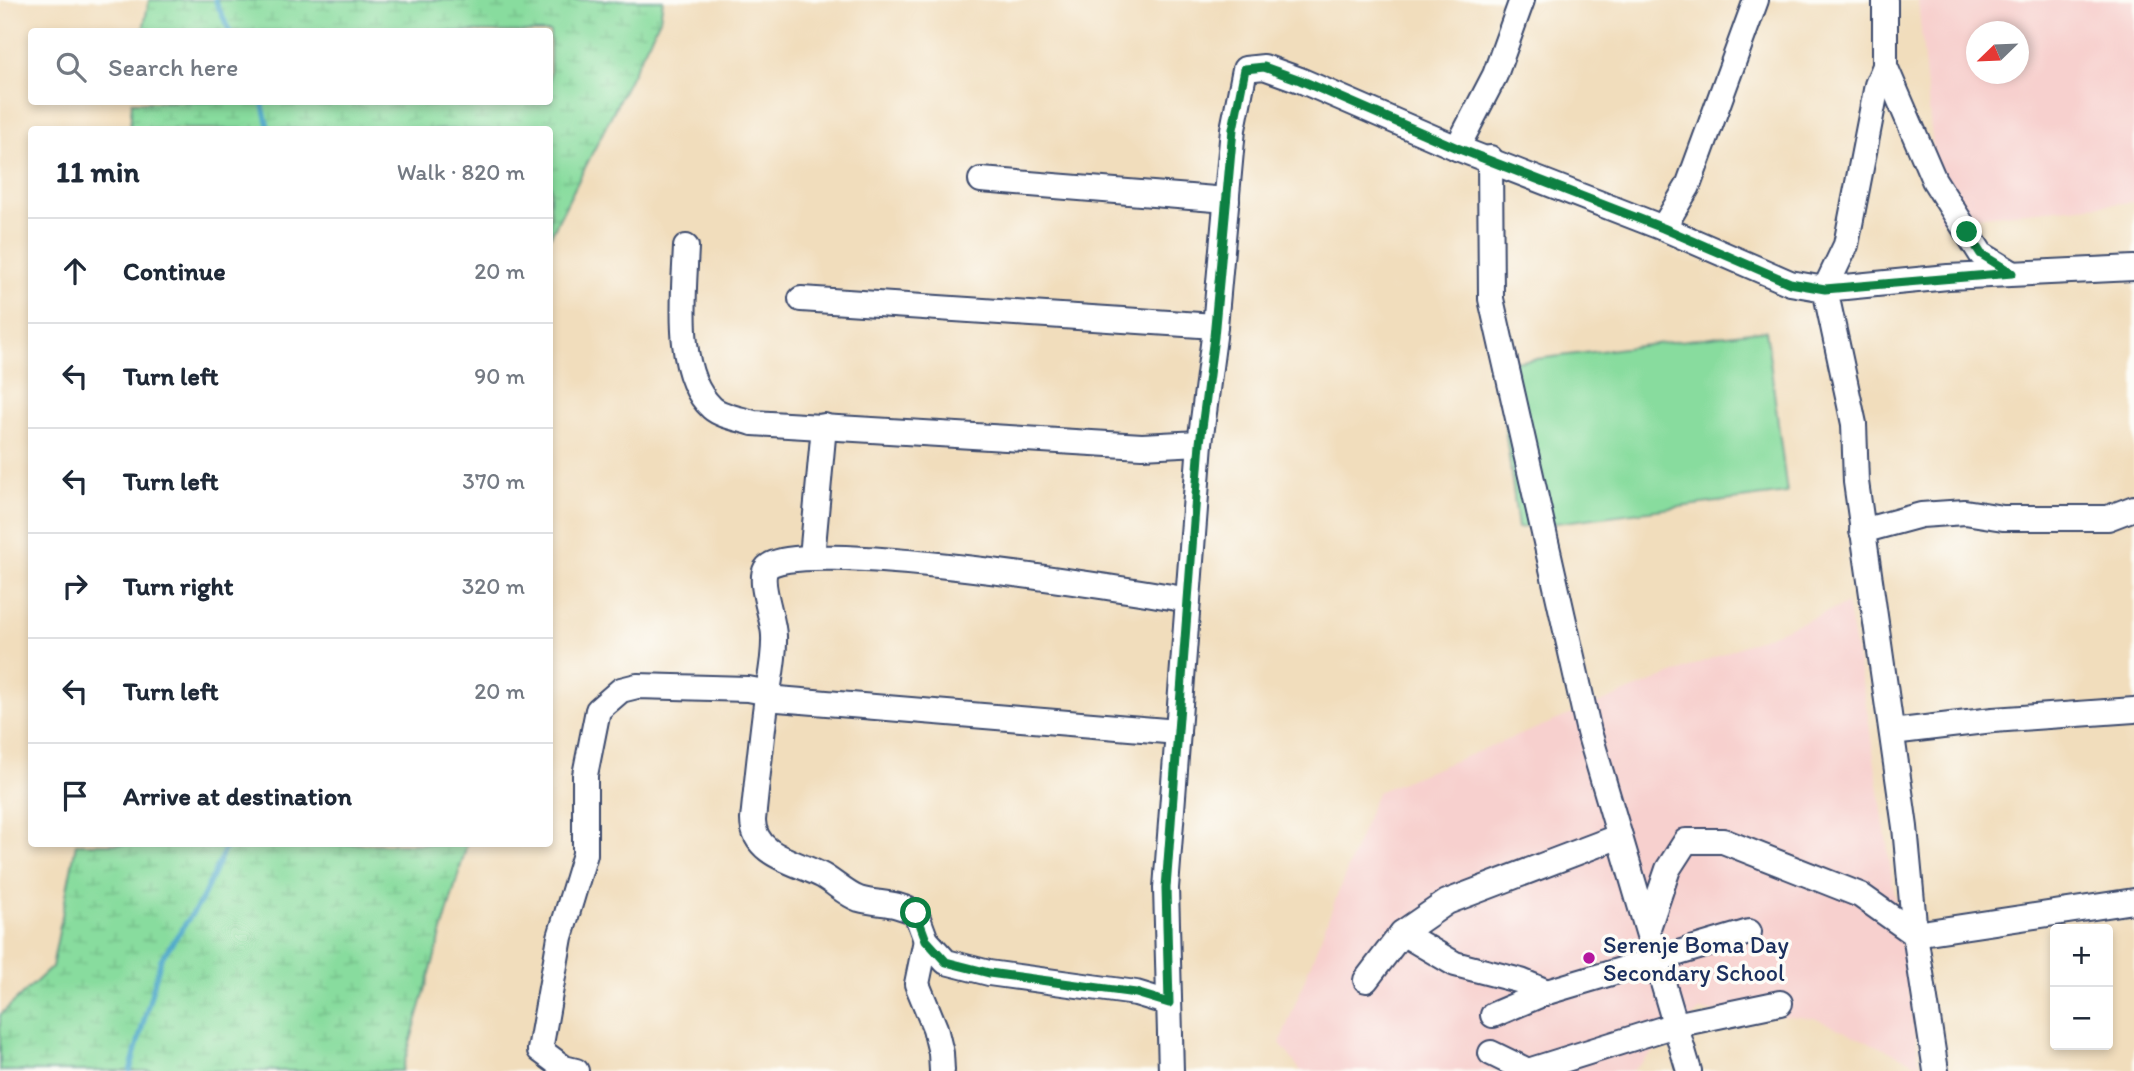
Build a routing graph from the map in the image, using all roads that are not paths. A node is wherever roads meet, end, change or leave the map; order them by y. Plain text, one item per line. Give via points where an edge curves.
1 (1522, 0) edge
2 (1756, 0) edge
3 (1885, 0) edge
4 (1885, 66) junction
5 (1457, 148) junction
6 (1489, 158) junction
7 (981, 180) dead end
8 (1227, 200) junction
9 (1663, 228) junction
10 (686, 247) dead end
11 (2134, 268) edge
12 (2012, 273) junction
13 (1825, 289) junction
14 (801, 299) dead end
15 (1215, 326) junction
16 (824, 426) junction
17 (1200, 443) junction
18 (2134, 508) edge
19 (1862, 531) junction
20 (812, 557) junction
21 (1188, 600) junction
22 (768, 696) junction
23 (2134, 710) edge
24 (1178, 732) junction
25 (1892, 732) junction
26 (1620, 836) junction
27 (2134, 901) edge
28 (1648, 928) junction
29 (1749, 932) dead end
30 (1402, 933) junction
31 (1915, 933) junction
32 (926, 940) junction
33 (1657, 960) junction
34 (1366, 980) dead end
35 (1548, 992) junction
36 (1169, 1003) junction
37 (1780, 1003) dead end
38 (1493, 1015) dead end
39 (1675, 1025) junction
40 (1491, 1053) dead end
41 (1568, 1065) edge
42 (576, 1071) edge
43 (942, 1071) edge
44 (1171, 1071) edge
45 (1689, 1071) edge
46 (1936, 1071) edge

1 - 5 street via 1495,75
2 - 9 street via 1688,186
3 - 4 street
4 - 12 street via 1934,180 1981,254
4 - 13 street via 1877,85 1846,245
5 - 6 street
5 - 8 street via 1300,80 1264,67 1245,69 1233,129
6 - 9 street
6 - 26 street via 1491,299 1589,732
7 - 8 street
8 - 15 street
9 - 13 street via 1790,283
10 - 16 street via 683,324 695,387 714,410 753,422
11 - 12 street
12 - 13 street
13 - 19 street via 1854,424
14 - 15 street
15 - 17 street
16 - 17 street via 1142,446
16 - 20 street
17 - 21 street
18 - 19 street via 2108,518 1921,514
19 - 25 street
20 - 21 street via 870,558 1107,585
20 - 22 street via 778,559 766,567 762,579 774,635
21 - 24 street
22 - 24 street
22 - 32 street via 753,832 779,858 822,876 858,899 895,903 916,913
22 - 42 street via 748,689 638,686 621,690 598,710 585,775 585,854 560,937 540,1050
23 - 25 street
24 - 36 street via 1166,888
25 - 31 street
26 - 28 street
26 - 30 street via 1447,902
27 - 31 street
28 - 31 street via 1668,869 1686,841 1723,841 1860,895
28 - 33 street
29 - 33 street
30 - 34 street
30 - 35 street via 1455,964
31 - 46 street
32 - 36 street via 946,962 957,965 1136,993
32 - 43 street via 917,984 934,1028
33 - 35 street
33 - 39 street
35 - 38 street
36 - 44 street
37 - 39 street
39 - 41 street
39 - 45 street
40 - 41 street via 1528,1071

